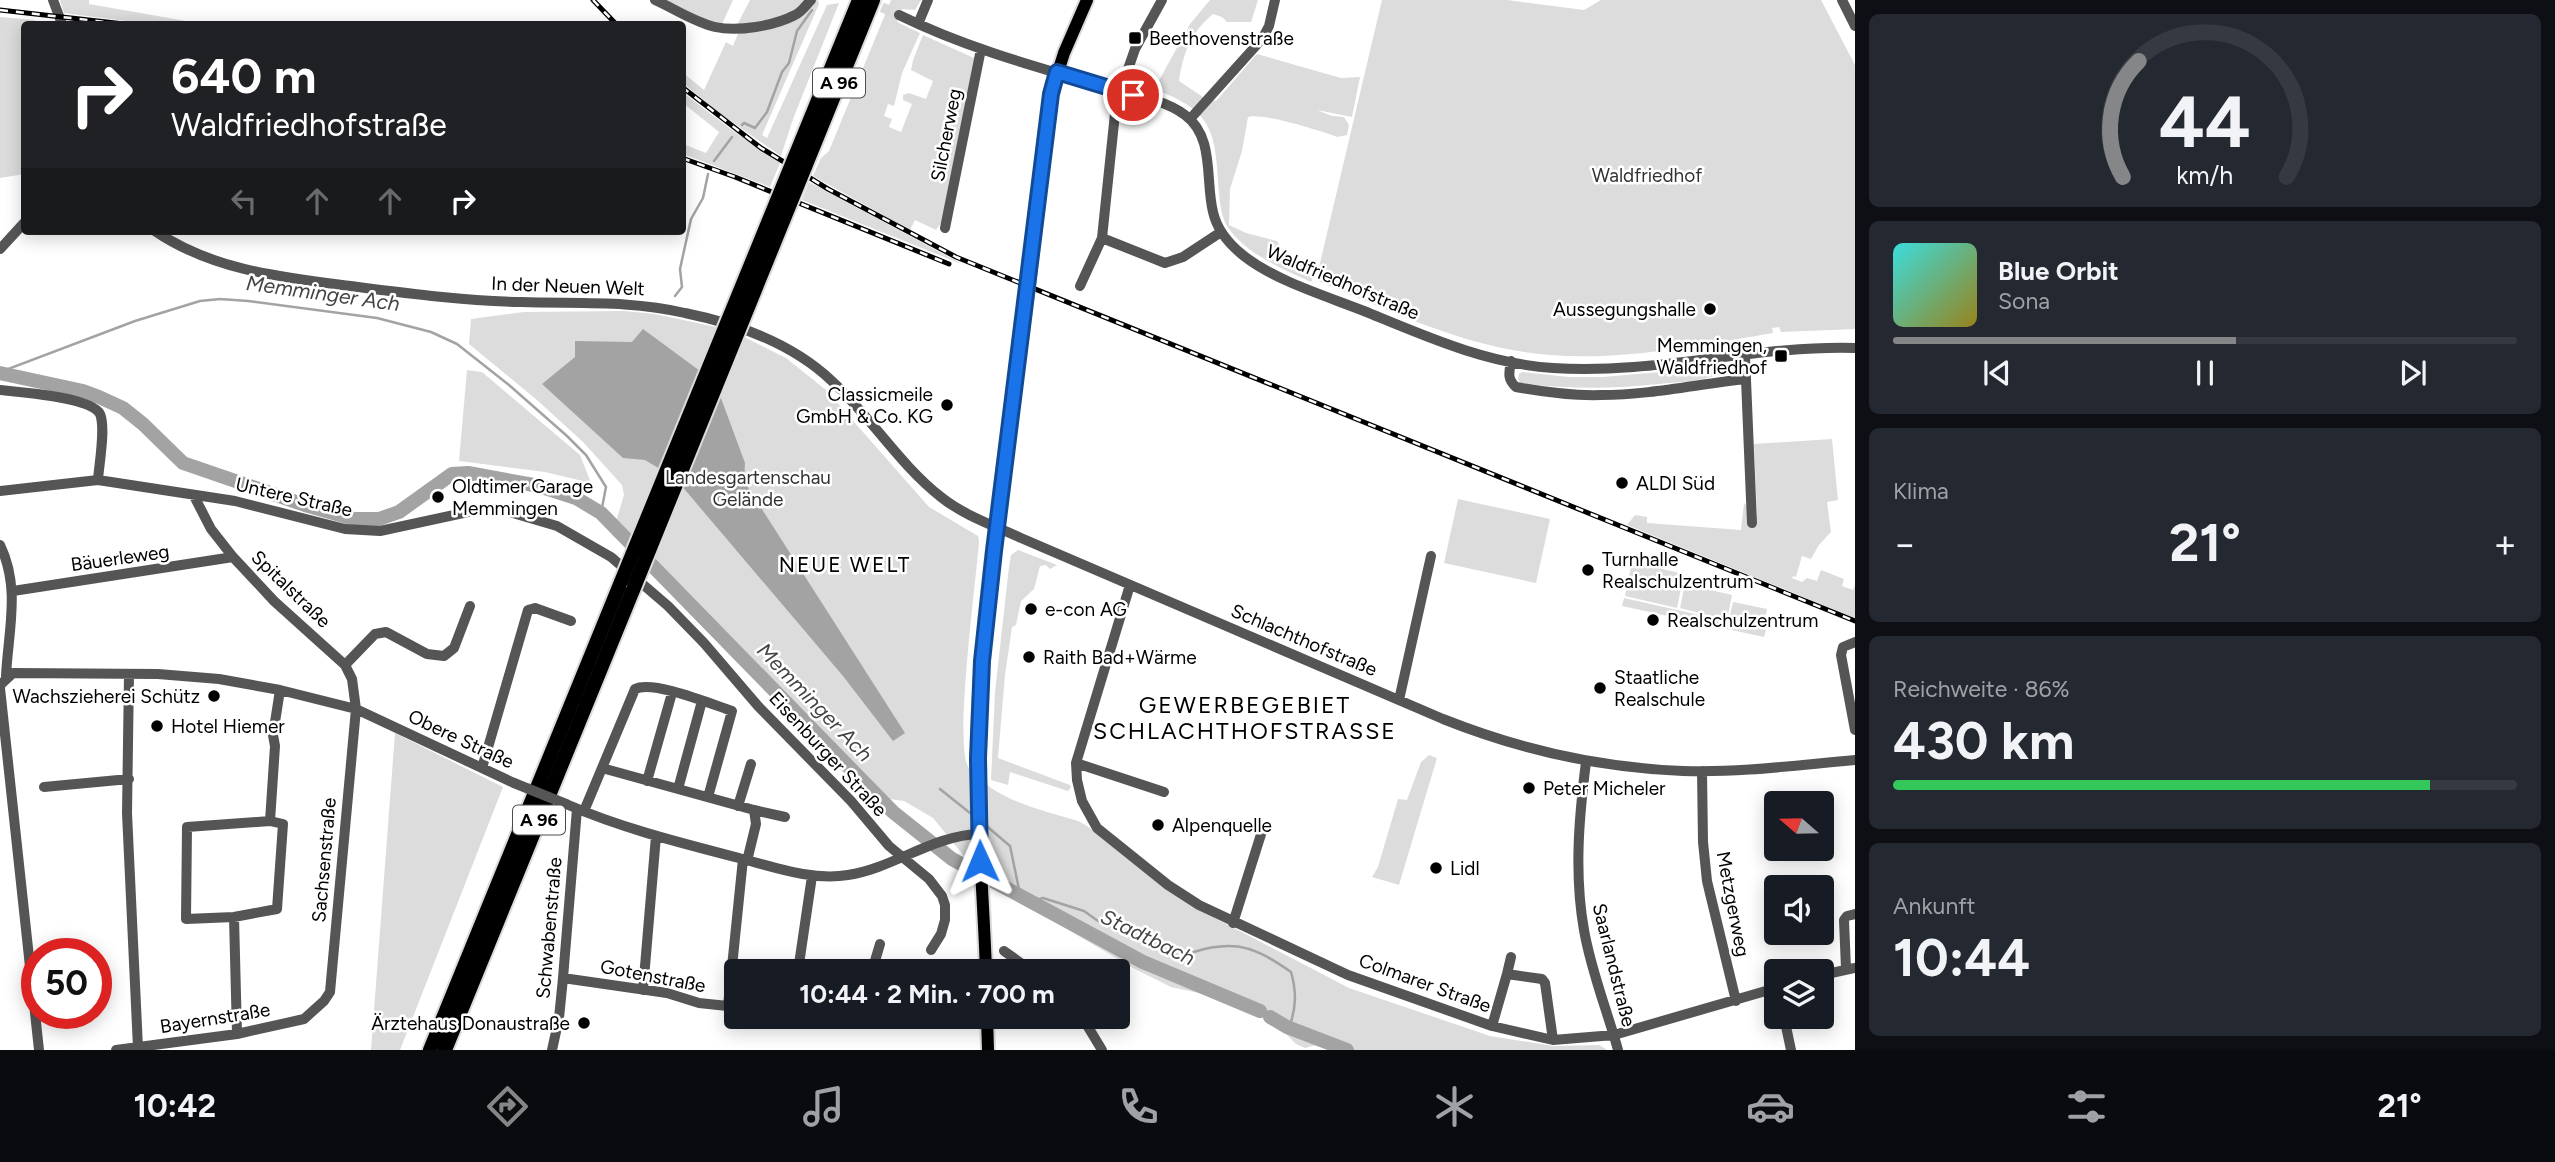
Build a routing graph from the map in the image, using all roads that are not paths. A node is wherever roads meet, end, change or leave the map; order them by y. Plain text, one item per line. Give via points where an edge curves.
1 (54, 0) edge
2 (655, 0) edge
3 (811, 0) edge
4 (859, 0) edge
5 (873, 0) edge
6 (928, 0) edge
7 (1087, 0) edge
8 (1161, 0) edge
9 (1275, 0) edge
10 (1842, 0) edge
11 (900, 15) tunnel mouth
12 (61, 21) edge
13 (918, 24) junction
14 (1855, 26) edge
15 (981, 49) junction
16 (1057, 72) junction
17 (1120, 92) junction
18 (1190, 119) junction
19 (799, 163) junction
20 (21, 226) edge
21 (945, 228) dead end
22 (1221, 232) junction
23 (161, 235) edge
24 (1102, 238) junction
25 (2, 243) edge
26 (1080, 286) dead end
27 (1855, 348) edge
28 (1745, 356) junction
29 (1511, 361) junction
30 (1746, 379) junction
31 (0, 390) edge
32 (98, 480) junction
33 (0, 491) edge
34 (194, 496) junction
35 (1752, 523) dead end
36 (997, 528) junction
37 (0, 545) edge
38 (1431, 556) dead end
39 (233, 557) junction
40 (611, 557) joint
41 (1130, 585) junction
42 (627, 586) junction
43 (13, 591) junction
44 (470, 606) dead end
45 (571, 621) dead end
46 (1855, 642) edge
47 (345, 664) junction
48 (129, 674) junction
49 (2, 683) edge
50 (280, 690) junction
51 (672, 692) junction
52 (1399, 700) junction
53 (702, 701) junction
54 (356, 709) junction
55 (1855, 730) edge
56 (1855, 760) edge
57 (1586, 762) junction
58 (1076, 763) junction
59 (751, 764) dead end
60 (482, 768) junction
61 (602, 768) junction
62 (1702, 771) junction
63 (129, 779) junction
64 (647, 781) junction
65 (44, 787) dead end
66 (678, 789) junction
67 (1164, 792) dead end
68 (708, 797) junction
69 (738, 806) junction
70 (581, 810) junction
71 (754, 810) junction
72 (785, 817) dead end
73 (270, 821) junction
74 (1263, 828) dead end
75 (980, 829) junction
76 (656, 836) junction
77 (901, 857) junction
78 (745, 860) junction
79 (812, 876) junction
80 (1855, 914) edge
81 (234, 916) junction
82 (1233, 923) junction
83 (880, 944) dead end
84 (931, 950) dead end
85 (1004, 951) dead end
86 (1511, 957) dead end
87 (736, 959) edge
88 (800, 959) edge
89 (876, 959) edge
90 (985, 959) edge
91 (1015, 959) edge
92 (1851, 968) edge
93 (1507, 974) junction
94 (563, 978) junction
95 (643, 990) junction
96 (1764, 992) edge
97 (1736, 1001) junction
98 (724, 1006) edge
99 (316, 1010) joint
100 (1492, 1026) junction
101 (987, 1029) edge
102 (1089, 1029) edge
103 (1787, 1029) edge
104 (237, 1034) junction
105 (1614, 1035) junction
106 (1553, 1040) junction
107 (138, 1048) junction
108 (39, 1050) edge
109 (116, 1050) edge
110 (430, 1050) edge
111 (445, 1050) edge
112 (552, 1050) edge
113 (988, 1050) edge
114 (1102, 1050) edge
115 (1618, 1050) edge
116 (1791, 1050) edge

1 - 12 street
2 - 3 street via 705,24 729,28 793,16
4 - 19 highway, A 96
5 - 19 highway, A 96
6 - 13 street
7 - 16 main road
8 - 17 street via 1140,38
9 - 18 street via 1262,40
10 - 14 street
11 - 13 street
13 - 15 street
15 - 16 street
15 - 21 street, Silcherweg
16 - 17 street
16 - 36 main road, bridge via 1045,132
17 - 18 street
17 - 24 street
18 - 22 street, Waldfriedhofstraße via 1205,147 1213,212
19 - 42 highway, A 96, bridge
20 - 25 street
22 - 24 street via 1165,263
22 - 29 street, Waldfriedhofstraße via 1245,257 1278,275 1446,344
23 - 36 street, In der Neuen Welt via 206,259 274,275 469,299 643,305 750,332 814,365 920,480 943,499
24 - 26 street
27 - 28 street, Waldfriedhofstraße via 1806,347
28 - 29 street, Waldfriedhofstraße via 1615,369 1550,368
28 - 30 street
29 - 30 street via 1508,374 1516,387 1581,395
30 - 35 street
31 - 32 street via 92,406 102,425
32 - 33 street, Untere Straße
32 - 34 street, Untere Straße
34 - 39 street, Spitalstraße via 211,530
34 - 40 street, Untere Straße via 235,501 345,529 380,531 477,510 506,511 557,526
36 - 41 street, Schlachthofstraße
36 - 75 main road via 979,710
37 - 43 street
38 - 52 street
39 - 43 street, Bäuerleweg
39 - 47 street, Spitalstraße
40 - 77 street, Eisenburger Straße via 704,643
41 - 52 street, Schlachthofstraße
41 - 58 street
42 - 110 highway, A 96
42 - 111 highway, A 96
43 - 49 street
44 - 47 street via 454,648 444,656 426,654 386,632 375,634
45 - 60 street via 535,608 528,610
46 - 55 street via 1843,647 1841,655
47 - 54 street
48 - 49 street, Obere Straße via 13,673
48 - 50 street, Obere Straße via 219,679
48 - 63 street
49 - 108 street
50 - 54 street, Obere Straße
50 - 73 street via 273,735
51 - 53 street
51 - 61 street, Schwabenstraße via 646,686 635,689
51 - 64 street
52 - 57 street, Schlachthofstraße via 1513,744
53 - 66 street
53 - 68 street via 732,710
54 - 60 street, Obere Straße
54 - 99 street, Sachsenstraße via 330,992
56 - 62 street, Schlachthofstraße
57 - 62 street, Schlachthofstraße
57 - 105 street, Saarlandstraße via 1578,841 1581,909
58 - 67 street
58 - 82 street, Colmarer Straße via 1082,801 1102,833 1180,893
59 - 69 street
60 - 70 street, Obere Straße, bridge
61 - 64 street
61 - 70 street, Schwabenstraße
62 - 97 street, Metzgerweg via 1707,881
63 - 65 street
63 - 107 street
64 - 66 street
66 - 68 street
68 - 69 street
69 - 71 street
70 - 76 street, Obere Straße
70 - 94 street, Schwabenstraße
71 - 72 street
71 - 78 street via 756,824
73 - 81 street via 284,824 277,909
73 - 81 street via 187,827 186,919
74 - 82 street
75 - 77 street, Obere Straße
75 - 90 main road
76 - 78 street, Obere Straße
76 - 95 street
77 - 79 street, Obere Straße via 850,875
77 - 84 street via 929,879 945,905 945,920
78 - 79 street, Obere Straße
78 - 87 street
79 - 88 street
80 - 92 street via 1844,920
81 - 104 street
82 - 100 street, Colmarer Straße via 1348,975
83 - 89 street
85 - 91 street
86 - 93 street
93 - 100 street
93 - 106 street via 1542,979
94 - 95 street, Gotenstraße
94 - 112 street, Schwabenstraße
95 - 98 street, Gotenstraße
96 - 97 street, Colmarer Straße
97 - 105 street, Colmarer Straße
99 - 104 street, Bayernstraße via 304,1019
100 - 106 street, Colmarer Straße
101 - 113 main road
102 - 114 street
103 - 116 street
104 - 107 street, Bayernstraße
105 - 106 street, Colmarer Straße
105 - 115 street, Saarlandstraße
107 - 109 street, Bayernstraße

